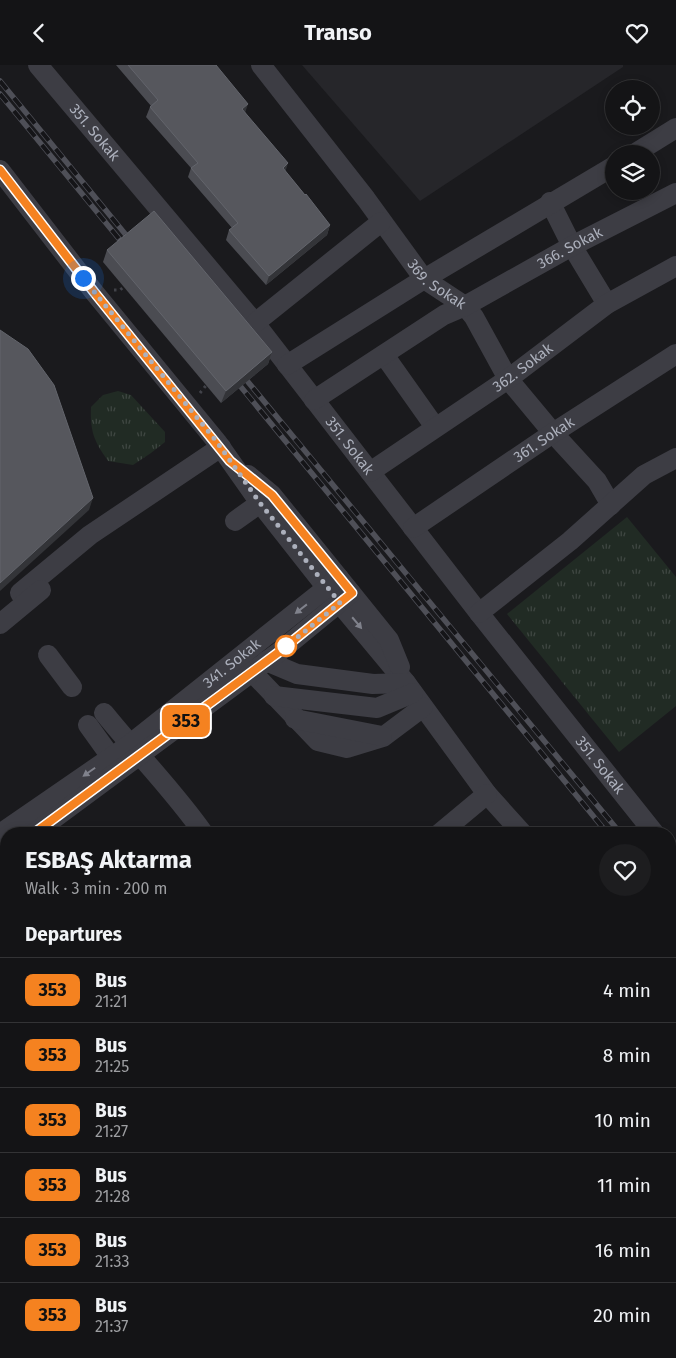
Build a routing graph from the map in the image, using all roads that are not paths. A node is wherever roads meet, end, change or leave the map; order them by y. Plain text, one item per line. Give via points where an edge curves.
1 (261, 65) edge
2 (48, 69) edge
3 (676, 128) edge
4 (649, 145) edge
5 (0, 170) edge
6 (605, 171) edge
7 (676, 193) edge
8 (550, 203) junction
9 (381, 222) junction
10 (572, 247) junction
11 (676, 266) edge
12 (424, 279) junction
13 (607, 304) junction
14 (465, 306) junction
15 (254, 323) junction
16 (676, 354) edge
17 (384, 355) junction
18 (287, 365) junction
19 (508, 379) junction
20 (314, 400) junction
21 (435, 427) junction
22 (553, 433) junction
23 (223, 450) junction
24 (676, 458) edge
25 (370, 472) junction
26 (135, 500) junction
27 (260, 503) junction
28 (611, 505) junction
29 (235, 521) dead end
30 (413, 528) junction
31 (18, 590) dead end
32 (339, 591) junction
33 (479, 613) junction
34 (0, 624) edge
35 (48, 655) dead end
36 (259, 667) junction
37 (72, 687) dead end
38 (414, 694) junction
39 (274, 695) junction
40 (104, 713) dead end
41 (88, 725) dead end
42 (134, 750) junction
43 (112, 757) junction
44 (487, 795) junction
45 (10, 827) edge
46 (41, 827) edge
47 (199, 827) edge
48 (448, 827) edge
49 (517, 827) edge
50 (649, 827) edge

1 - 9 street, 369. Sokak
2 - 15 street, 351. Sokak
3 - 4 street
5 - 23 street
6 - 8 street
7 - 10 street, 366. Sokak
8 - 10 street
8 - 12 street
9 - 12 street, 369. Sokak
9 - 15 street
10 - 13 street
10 - 14 street, 366. Sokak
11 - 13 street, 362. Sokak
12 - 14 street, 369. Sokak
12 - 18 street
13 - 19 street, 362. Sokak
14 - 17 street, 366. Sokak via 444,315
14 - 19 street, 369. Sokak
15 - 18 street, 351. Sokak
16 - 22 street, 361. Sokak
17 - 20 street, 366. Sokak
17 - 21 street
18 - 20 street, 351. Sokak
19 - 21 street, 362. Sokak
19 - 22 street, 369. Sokak
20 - 25 street, 351. Sokak
21 - 25 street, 362. Sokak
22 - 28 street, 369. Sokak via 597,481
22 - 30 street, 361. Sokak
23 - 26 street
23 - 27 street
23 - 32 street via 272,495
24 - 28 street via 644,475
25 - 30 street, 351. Sokak
26 - 31 street via 82,532
26 - 34 street via 116,528
27 - 29 street
27 - 32 street
28 - 33 street
30 - 33 street, 351. Sokak
32 - 36 street, 341. Sokak
32 - 38 street
32 -> 42 street, 341. Sokak
33 - 50 street, 351. Sokak
35 - 37 street
36 - 38 street via 374,684
36 - 39 street
36 - 42 street, 341. Sokak
38 - 39 street via 377,708
38 - 39 street via 383,737 295,719
38 - 44 street
40 - 42 street
41 - 43 street
42 - 43 street
42 - 46 street, 341. Sokak
42 - 47 street
43 -> 45 street
44 - 48 street
44 - 49 street

